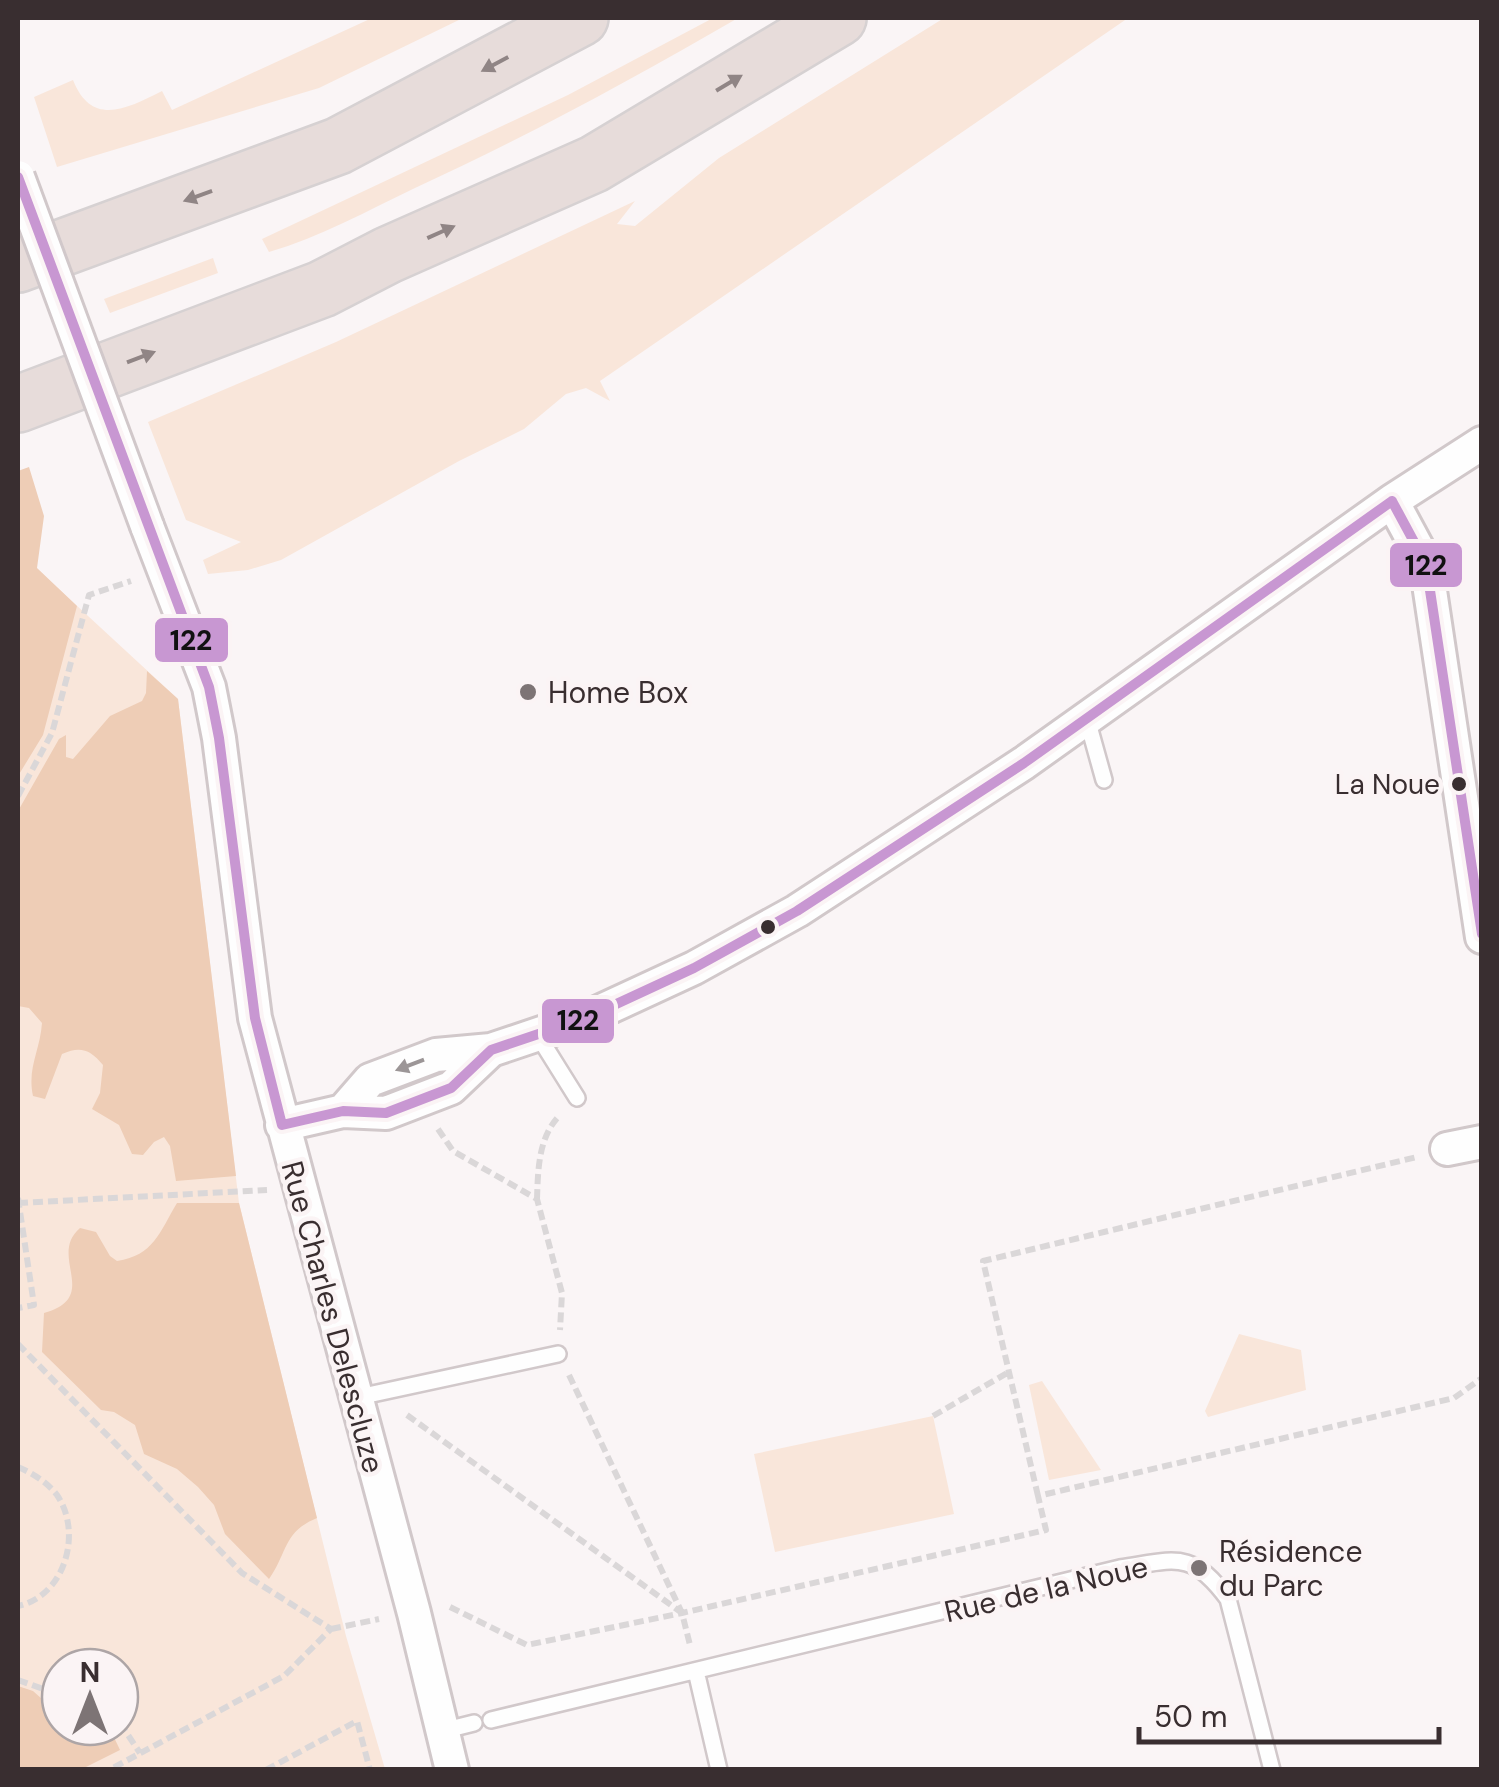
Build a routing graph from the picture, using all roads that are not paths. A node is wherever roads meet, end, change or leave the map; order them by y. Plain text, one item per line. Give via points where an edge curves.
1 (580, 18) edge
2 (838, 18) edge
3 (18, 177) edge
4 (18, 264) edge
5 (18, 404) edge
6 (1482, 443) edge
7 (1392, 501) junction
8 (1088, 719) junction
9 (1104, 780) dead end
10 (1481, 929) edge
11 (1482, 937) edge
12 (537, 1034) junction
13 (577, 1098) road end
14 (282, 1125) junction
15 (1482, 1142) edge
16 (1447, 1149) road end
17 (558, 1354) dead end
18 (354, 1398) junction
19 (696, 1671) junction
20 (491, 1720) dead end
21 (452, 1770) edge
22 (719, 1770) edge
23 (1272, 1770) edge

1 -> 4 highway via 338,146
5 -> 2 highway via 322,289 594,164
3 - 14 street, Rue Charles Delescluze, bridge via 209,687 256,1018
6 - 7 street
7 - 8 street
7 - 10 street via 1426,564
8 - 9 lane
8 - 12 street via 797,911 694,968
10 - 11 street
12 - 13 lane
12 - 14 street via 491,1050 451,1088 386,1113 343,1111
14 - 18 street, Rue Charles Delescluze
15 - 16 street
17 - 18 lane
18 - 21 street, Rue Charles Delescluze via 414,1612 458,1727
19 - 20 lane
19 - 22 lane
19 - 23 lane, Rue de la Noue via 1120,1568 1188,1560 1228,1598

